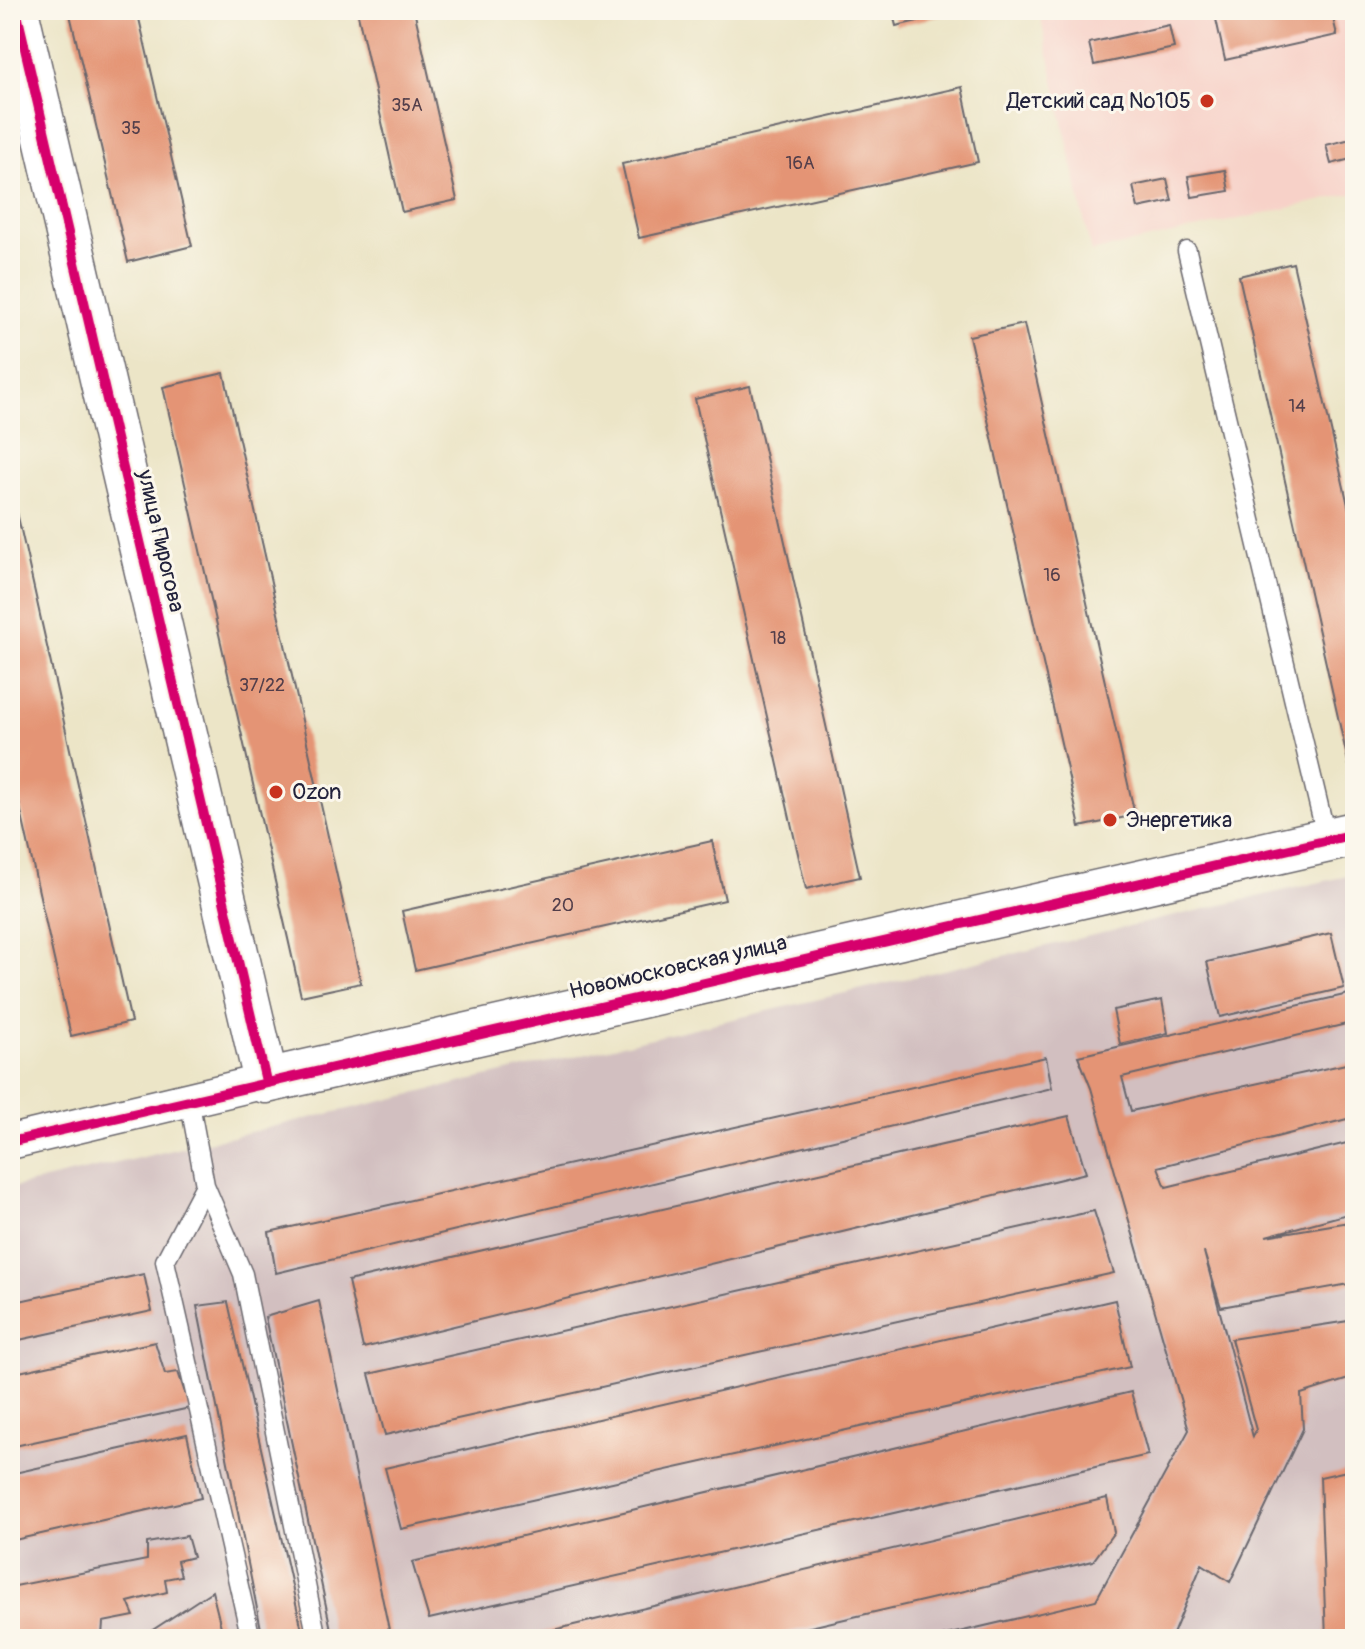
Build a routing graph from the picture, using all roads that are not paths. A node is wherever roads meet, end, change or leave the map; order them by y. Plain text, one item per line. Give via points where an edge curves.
1 (16, 10) edge
2 (1187, 251) dead end
3 (1341, 837) edge
4 (266, 1081) junction
5 (189, 1099) junction
6 (10, 1142) edge
7 (205, 1185) junction
8 (251, 1639) edge
9 (317, 1639) edge

1 - 4 street, улица Пирогова
2 - 3 lane
3 - 4 street, Новомосковская улица
4 - 5 street, Новомосковская улица
5 - 6 street, Новомосковская улица
5 - 7 lane
7 - 8 lane via 165,1261
7 - 9 lane via 243,1274

